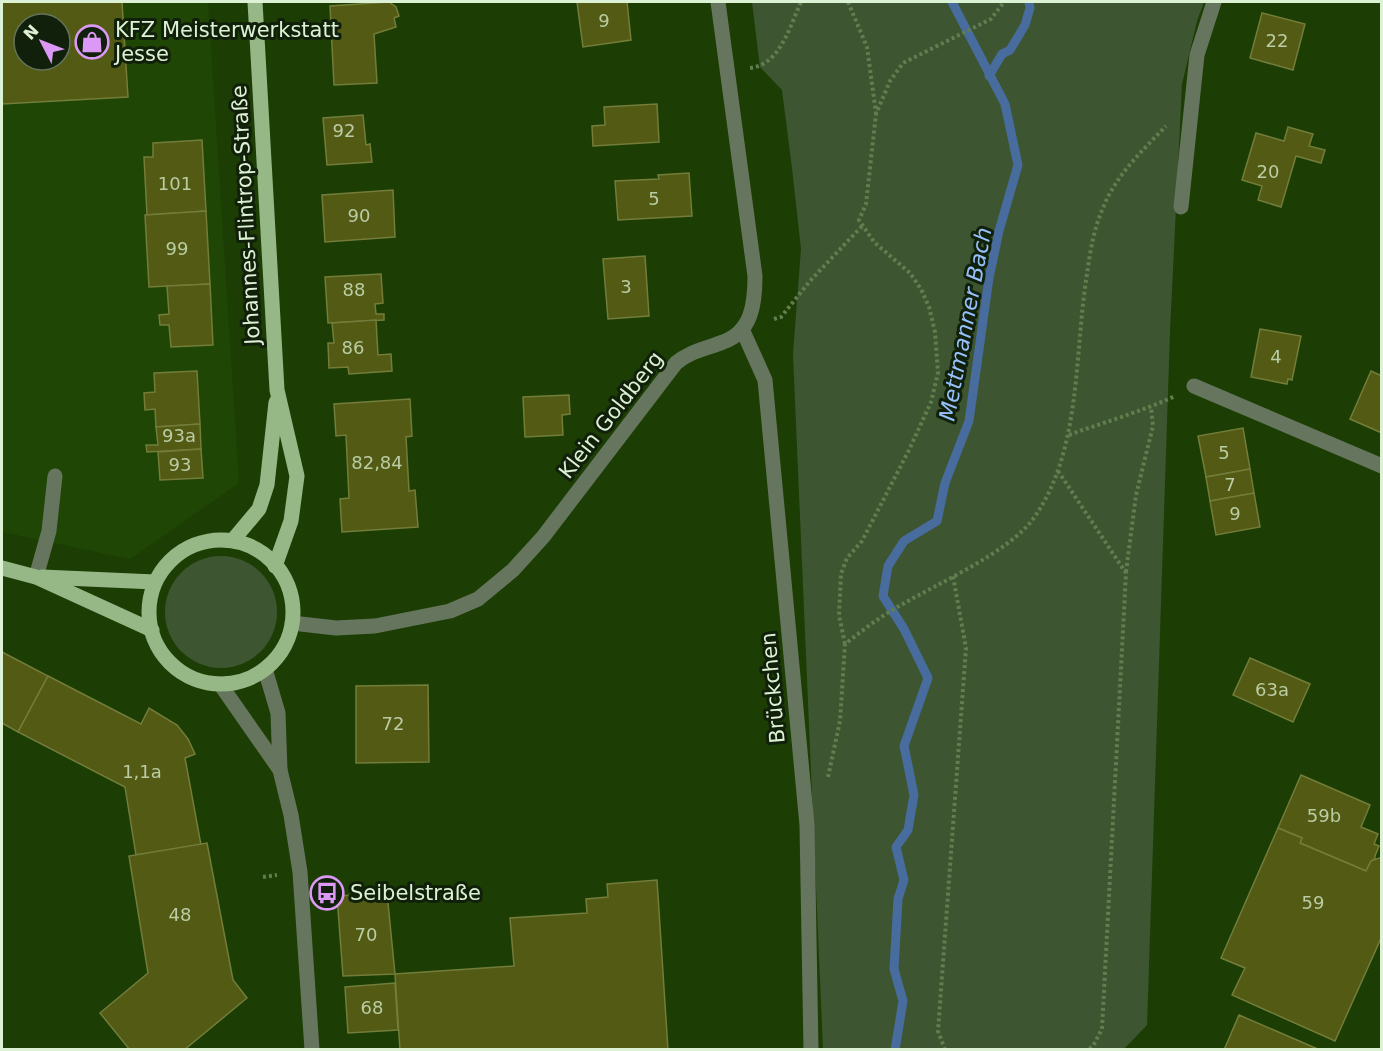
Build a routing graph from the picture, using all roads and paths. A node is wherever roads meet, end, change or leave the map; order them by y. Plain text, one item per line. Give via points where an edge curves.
1 (255, 2) edge
2 (718, 2) edge
3 (801, 2) edge
4 (848, 2) edge
5 (1004, 2) edge
6 (1214, 2) edge
7 (726, 71) junction
8 (1191, 99) junction
9 (876, 114) junction
10 (1181, 207) dead end
11 (862, 226) junction
12 (742, 329) junction
13 (1194, 386) joint
14 (277, 390) junction
15 (1151, 407) junction
16 (1069, 435) junction
17 (1382, 466) edge
18 (1058, 471) junction
19 (55, 476) dead end
20 (233, 540) junction
21 (275, 566) junction
22 (2, 568) edge
23 (1126, 573) junction
24 (953, 576) junction
25 (36, 577) junction
26 (155, 582) junction
27 (292, 623) junction
28 (152, 630) junction
29 (845, 644) junction
30 (265, 669) junction
31 (220, 684) junction
32 (280, 771) junction
33 (825, 785) dead end
34 (312, 1050) edge
35 (811, 1050) edge
36 (945, 1050) edge
37 (1088, 1050) edge

1 - 14 main road, Johannes-Flintrop-Straße
2 - 7 street
3 - 7 path via 770,60 760,67
4 - 9 path via 867,47
5 - 9 path via 991,19 903,63 890,81
6 - 8 street via 1197,55
7 - 12 street via 755,276 754,307
8 - 10 street
8 - 16 path via 1126,170 1102,209 1084,290
9 - 11 path via 866,204 859,220
11 - 12 path via 781,317
11 - 29 path via 921,289 935,332 938,374 931,402 909,450 841,574 839,615
12 - 27 street, Klein Goldberg via 676,363 543,537 513,570 478,599 450,611 375,626 336,628
12 - 35 street, Brückchen via 767,392 807,825
13 - 15 path
13 - 17 street
14 - 20 main road, Johannes-Flintrop-Straße via 267,485 259,509
14 - 21 main road, Johannes-Flintrop-Straße via 297,476 291,521
15 - 16 path
15 - 23 path via 1153,426 1136,495
16 - 18 path
18 - 23 path
18 - 24 path via 1032,521 1006,545
19 - 25 street via 49,531
20 - 21 main road via 262,554
20 - 26 main road via 197,544 166,566
21 - 27 main road via 291,594
22 - 25 main road
23 - 37 path via 1102,1029
24 - 29 path via 880,617
24 - 36 path via 966,648 938,1031
25 - 26 main road
25 - 28 main road
26 - 28 main road via 148,613
27 - 30 main road via 287,641
28 - 31 main road via 168,662 184,674
29 - 33 path via 840,721
30 - 31 main road via 250,679
30 - 32 street via 278,713
31 - 32 street
32 - 34 street via 303,894

